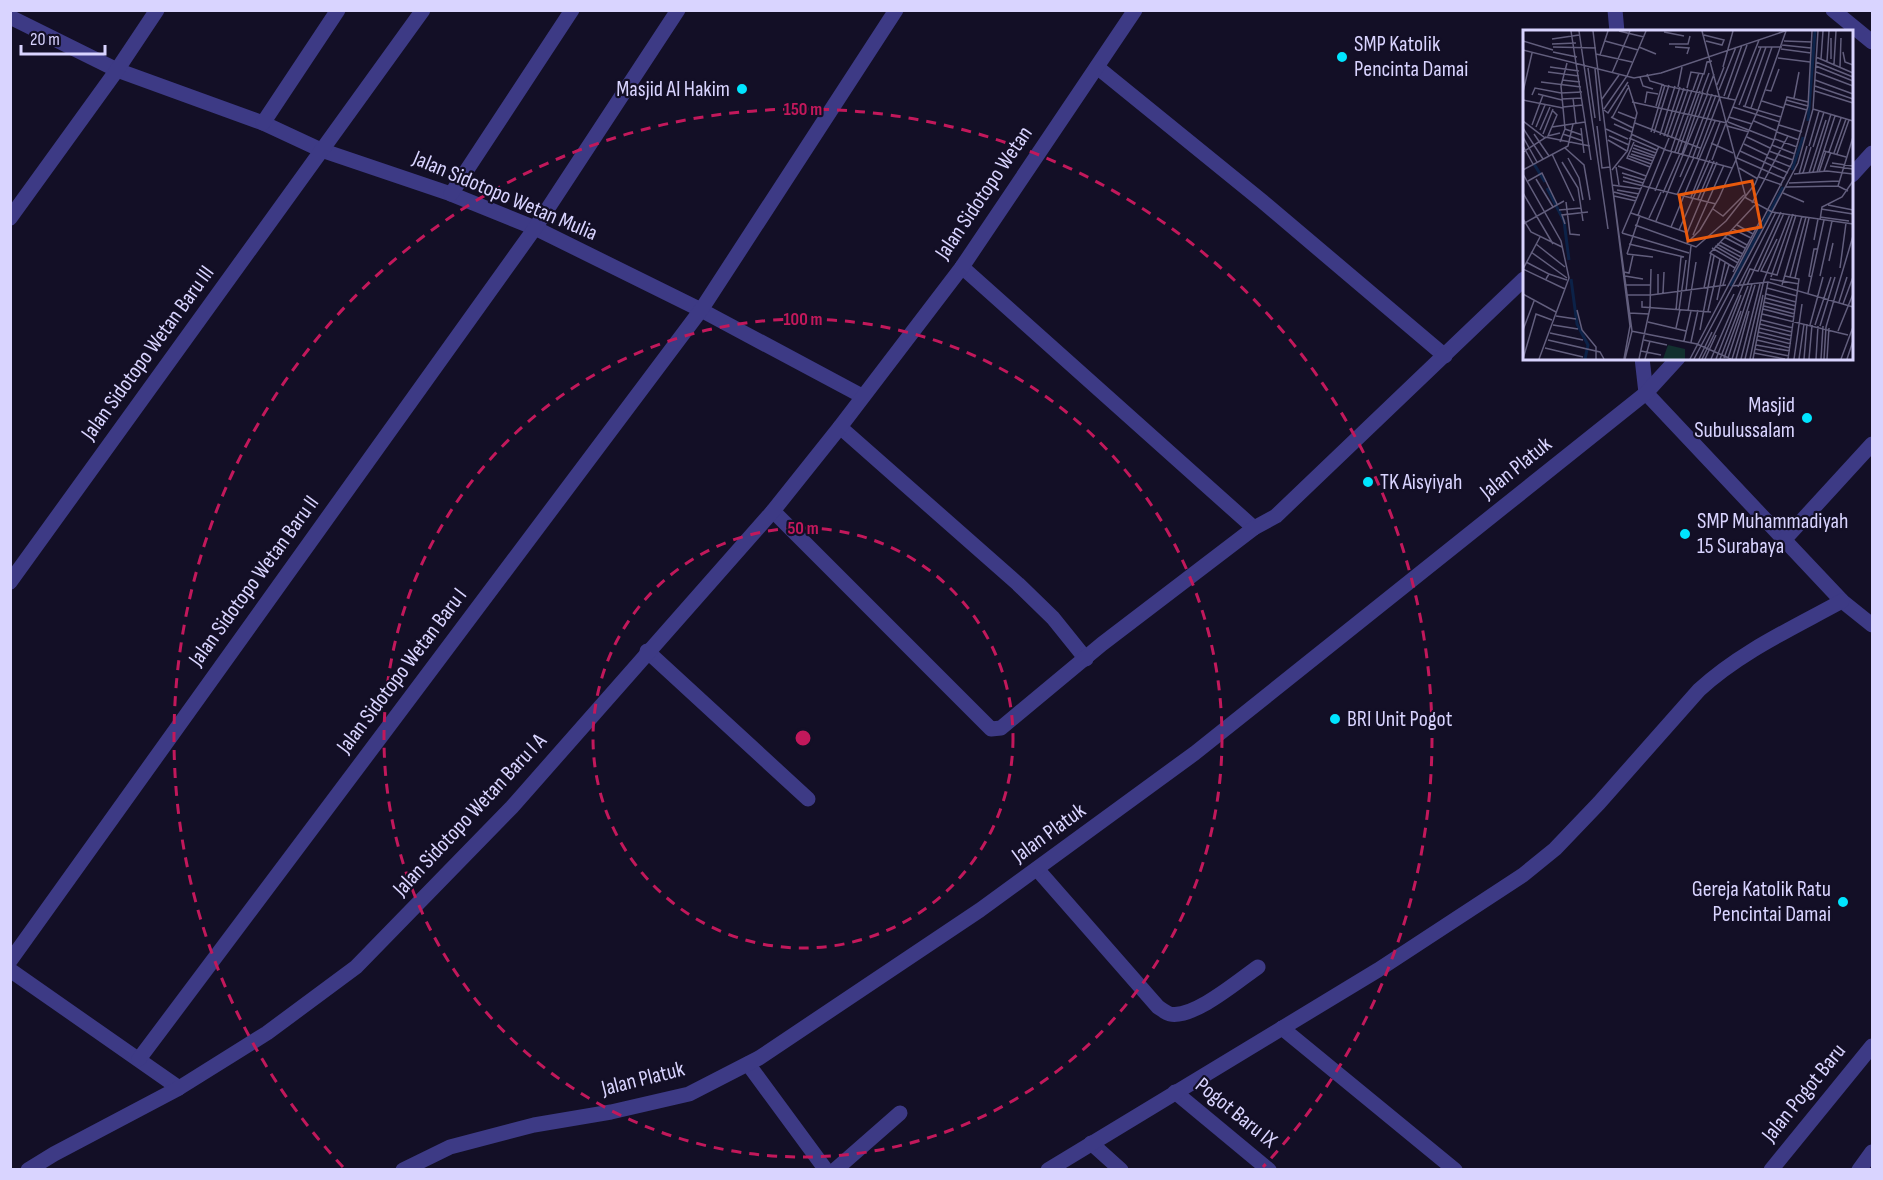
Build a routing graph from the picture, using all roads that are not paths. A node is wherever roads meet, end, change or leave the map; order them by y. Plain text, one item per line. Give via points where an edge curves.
1 (157, 10) edge
2 (338, 10) edge
3 (423, 10) edge
4 (572, 10) edge
5 (678, 10) edge
6 (896, 10) edge
7 (1135, 10) edge
8 (1616, 10) edge
9 (1833, 10) edge
10 (10, 17) edge
11 (1617, 30) edge
12 (1872, 42) edge
13 (1097, 67) junction
14 (117, 70) junction
15 (263, 123) junction
16 (321, 150) junction
17 (1872, 153) edge
18 (1853, 173) edge
19 (451, 194) junction
20 (10, 218) edge
21 (535, 228) junction
22 (962, 267) junction
23 (1523, 280) edge
24 (701, 310) junction
25 (1445, 356) junction
26 (1642, 360) edge
27 (1676, 360) edge
28 (1646, 393) junction
29 (862, 396) junction
30 (840, 427) junction
31 (1872, 444) edge
32 (773, 510) junction
33 (1254, 528) junction
34 (1785, 538) junction
35 (10, 582) edge
36 (1842, 601) junction
37 (1872, 625) edge
38 (647, 651) junction
39 (1086, 659) junction
40 (808, 799) dead end
41 (1037, 869) junction
42 (10, 961) edge
43 (1258, 967) dead end
44 (10, 970) edge
45 (1282, 1028) junction
46 (1872, 1046) edge
47 (139, 1059) junction
48 (748, 1064) junction
49 (179, 1088) junction
50 (1175, 1092) junction
51 (900, 1113) dead end
52 (1091, 1143) junction
53 (1872, 1152) edge
54 (28, 1170) edge
55 (403, 1170) edge
56 (826, 1170) edge
57 (834, 1170) edge
58 (1048, 1170) edge
59 (1121, 1170) edge
60 (1269, 1170) edge
61 (1455, 1170) edge
62 (1771, 1170) edge
63 (1859, 1170) edge

1 - 14 street
2 - 15 street
3 - 16 street, Jalan Sidotopo Wetan Baru III
4 - 19 street
5 - 21 street, Jalan Sidotopo Wetan Baru II
6 - 24 street, Jalan Sidotopo Wetan Baru I
7 - 13 street, Jalan Sidotopo Wetan
8 - 11 street
9 - 12 street
10 - 14 street, Jalan Sidotopo Wetan Mulia
13 - 22 street, Jalan Sidotopo Wetan
13 - 25 street
14 - 15 street, Jalan Sidotopo Wetan Mulia
14 - 20 street
15 - 16 street, Jalan Sidotopo Wetan Mulia
16 - 19 street, Jalan Sidotopo Wetan Mulia
16 - 35 street, Jalan Sidotopo Wetan Baru III
17 - 18 street
19 - 21 street, Jalan Sidotopo Wetan Mulia
21 - 24 street, Jalan Sidotopo Wetan Mulia
21 - 42 street, Jalan Sidotopo Wetan Baru II
22 - 29 street, Jalan Sidotopo Wetan
22 - 33 street
23 - 25 street
24 - 29 street, Jalan Sidotopo Wetan Mulia
24 - 47 street, Jalan Sidotopo Wetan Baru I
25 - 33 street via 1276,516
26 - 28 street
27 - 28 street, Jalan Platuk
28 - 34 street
28 - 41 street, Jalan Platuk via 1195,753
29 - 30 street, Jalan Sidotopo Wetan Baru I A
30 - 32 street, Jalan Sidotopo Wetan Baru I A
30 - 39 street via 1018,584 1053,618
31 - 34 street
32 - 38 street, Jalan Sidotopo Wetan Baru I A
32 - 39 street via 990,729 1000,728
33 - 39 street
34 - 36 street
36 - 37 street
36 - 45 street via 1712,677 1599,803 1555,849 1523,875
38 - 40 street
38 - 49 street, Jalan Sidotopo Wetan Baru I A via 512,807 356,967 267,1033
41 - 43 street via 1158,1007 1170,1014 1195,1009
41 - 48 street, Jalan Platuk
44 - 47 street
45 - 50 street
45 - 61 street
46 - 62 street, Jalan Pogot Baru
47 - 49 street
48 - 55 street, Jalan Platuk via 689,1094 534,1125 450,1147
48 - 56 street
49 - 54 street, Jalan Sidotopo Wetan Baru I A
50 - 52 street
50 - 60 street, Pogot Baru IX
51 - 57 street
52 - 58 street
52 - 59 street
53 - 63 street

